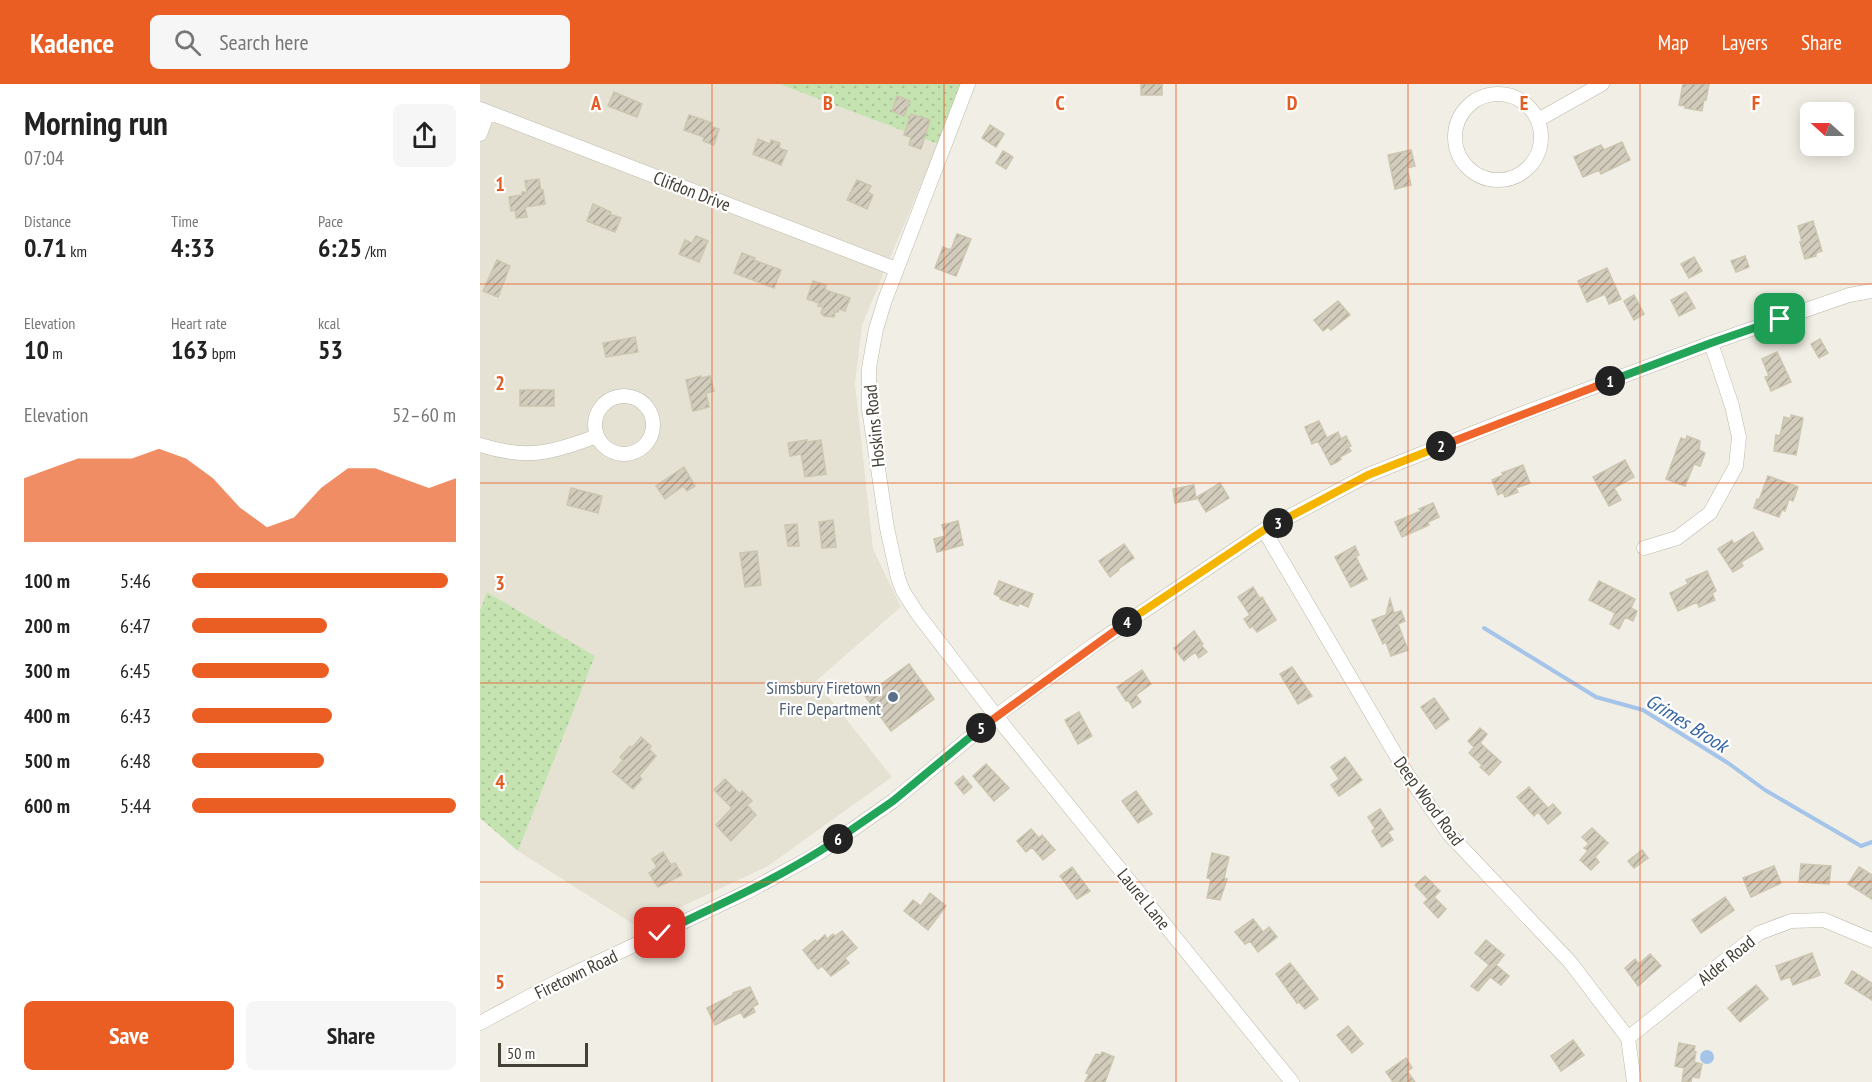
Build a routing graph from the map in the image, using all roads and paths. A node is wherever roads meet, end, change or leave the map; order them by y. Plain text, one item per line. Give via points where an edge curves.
1 (968, 84) edge
2 (1602, 84) edge
3 (484, 111) edge
4 (1538, 120) junction
5 (480, 134) edge
6 (896, 269) junction
7 (1872, 291) edge
8 (1711, 343) junction
9 (597, 436) junction
10 (480, 445) edge
11 (1264, 530) junction
12 (1644, 548) dead end
13 (996, 716) junction
14 (1872, 940) edge
15 (480, 1023) edge
16 (1628, 1038) junction
17 (1292, 1082) edge
18 (1634, 1082) edge

1 - 6 street, Hoskins Road
2 - 4 street
3 - 5 street, Clifdon Drive
3 - 6 street, Clifdon Drive
4 - 4 street via 1519,99 1491,94 1466,108 1454,134 1455,148 1471,172 1484,179 1512,179 1534,162 1542,134
6 - 13 street, Hoskins Road via 868,368 887,528 898,578 917,613
7 - 8 street, Firetown Road via 1849,295
8 - 11 street, Firetown Road via 1368,475
8 - 12 street via 1739,437 1736,466 1710,513 1677,538
9 - 9 street via 596,416 608,400 627,396 637,399 650,412 652,431 643,447 635,452 608,450
9 - 10 street via 534,454
11 - 13 street, Firetown Road
11 - 16 street, Deep Wood Road via 1407,774 1449,834 1570,962
13 - 15 street, Firetown Road via 893,801 819,853
13 - 17 street, Laurel Lane
14 - 16 street, Alder Road via 1824,920 1791,921 1759,933
16 - 18 street, Deep Wood Road

